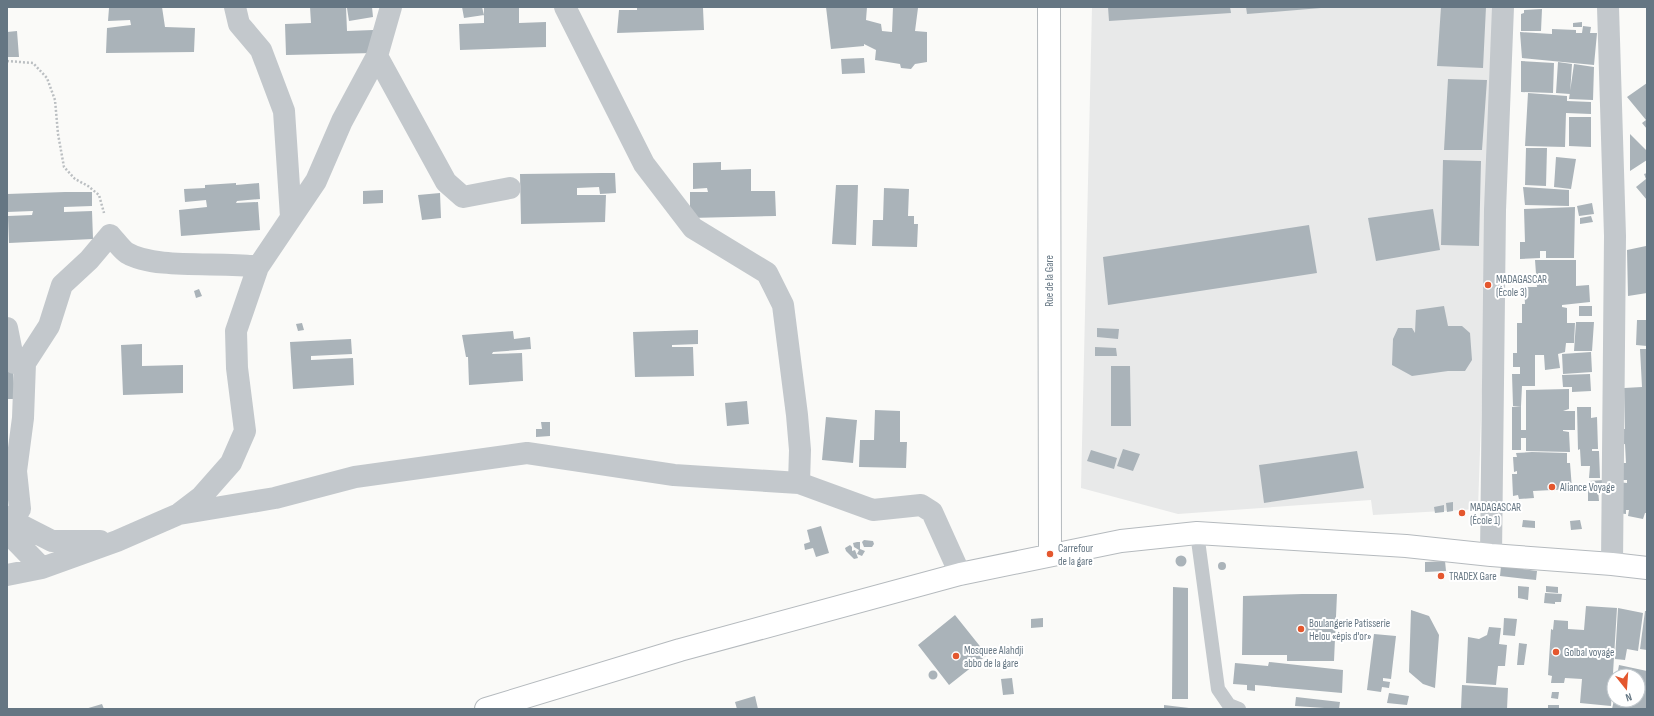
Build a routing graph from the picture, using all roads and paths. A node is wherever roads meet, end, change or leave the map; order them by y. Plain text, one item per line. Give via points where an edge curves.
1 (235, 7) edge
2 (391, 7) edge
3 (565, 7) edge
4 (1049, 7) edge
5 (1503, 7) edge
6 (1608, 7) edge
7 (377, 56) junction
8 (7, 61) edge
9 (510, 188) dead end
10 (291, 217) junction
11 (110, 235) junction
12 (258, 267) junction
13 (7, 328) edge
14 (25, 363) junction
15 (799, 483) junction
16 (179, 514) junction
17 (8, 524) edge
18 (1197, 534) junction
19 (117, 541) junction
20 (1050, 554) junction
21 (1491, 555) junction
22 (1612, 564) junction
23 (42, 568) junction
24 (1647, 568) edge
25 (960, 574) junction
26 (7, 576) edge
27 (486, 709) edge
28 (1239, 709) edge

1 - 10 street via 238,24 261,50 284,111
2 - 7 street
3 - 15 street via 644,164 693,228 767,273 783,305 797,415
4 - 20 main road, Rue de la Gare
5 - 21 street via 1495,210
6 - 22 street via 1615,236
7 - 9 street via 446,182 464,197
7 - 10 street via 342,121 316,182
8 - 11 path via 32,63 46,78 55,100 64,167 75,179 98,195
10 - 12 street
11 - 12 street via 127,253 146,259
11 - 14 street via 89,260 62,285 49,326
12 - 16 street via 236,331 237,368 245,431 231,463 201,497
13 - 14 street via 14,363
14 - 17 street via 23,418 16,471 20,509
15 - 16 street via 674,475 527,453 355,477 275,498
15 - 25 street via 873,510 921,505 932,512
16 - 19 street
17 - 19 street via 52,541
17 - 23 street
18 - 20 main road via 1121,541
18 - 21 main road via 1406,546
18 - 28 lane via 1218,689 1229,705
19 - 23 street
20 - 25 main road
21 - 22 main road
22 - 24 main road
23 - 26 street
25 - 27 main road via 680,650

